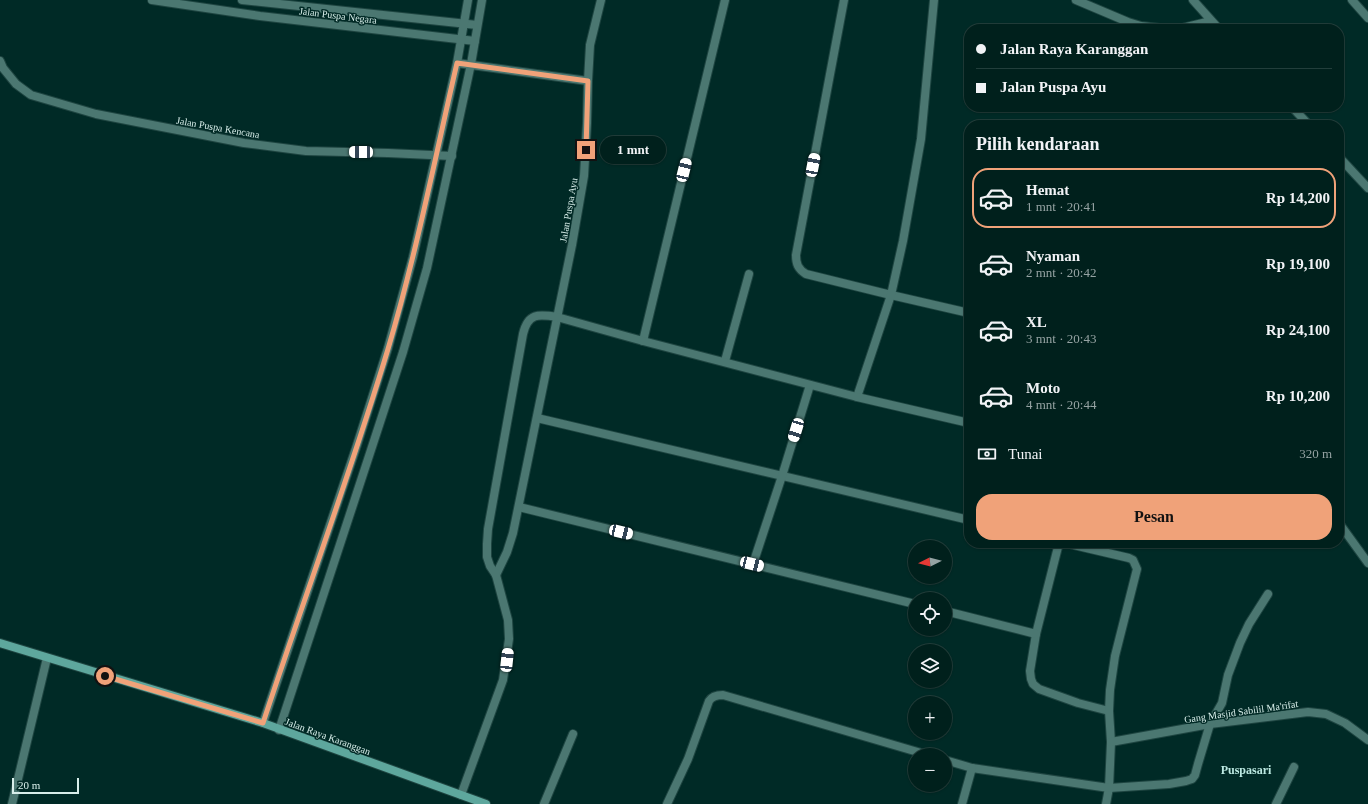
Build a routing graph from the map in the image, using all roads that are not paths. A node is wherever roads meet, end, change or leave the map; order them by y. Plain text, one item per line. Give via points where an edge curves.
1 (152, 0) edge
2 (242, 0) edge
3 (468, 0) edge
4 (482, 0) edge
5 (601, 0) edge
6 (725, 0) edge
7 (844, 0) edge
8 (934, 0) edge
9 (1076, 0) edge
10 (1193, 0) edge
11 (1352, 0) edge
12 (191, 3) edge
13 (1368, 18) edge
14 (1211, 21) junction
15 (464, 24) junction
16 (1134, 24) edge
17 (1199, 24) edge
18 (1214, 24) edge
19 (477, 25) junction
20 (461, 39) junction
21 (474, 41) junction
22 (0, 61) edge
23 (457, 63) junction
24 (472, 64) junction
25 (588, 81) junction
26 (1297, 112) edge
27 (1304, 120) edge
28 (436, 155) junction
29 (452, 156) junction
30 (1344, 162) edge
31 (1368, 188) edge
32 (749, 274) dead end
33 (891, 295) junction
34 (964, 312) edge
35 (557, 317) junction
36 (643, 341) junction
37 (725, 361) junction
38 (810, 384) junction
39 (857, 397) junction
40 (537, 418) junction
41 (964, 422) edge
42 (782, 476) junction
43 (519, 507) junction
44 (964, 519) edge
45 (1344, 530) edge
46 (1058, 548) edge
47 (1094, 548) edge
48 (1368, 563) edge
49 (752, 564) junction
50 (496, 575) junction
51 (1268, 594) dead end
52 (908, 602) edge
53 (952, 614) edge
54 (1036, 634) junction
55 (0, 643) edge
56 (47, 658) junction
57 (1109, 711) junction
58 (263, 723) junction
59 (1210, 724) junction
60 (279, 730) junction
61 (573, 734) dead end
62 (1368, 740) edge
63 (1111, 742) junction
64 (908, 749) edge
65 (952, 762) edge
66 (1294, 767) dead end
67 (972, 768) junction
68 (1109, 788) junction
69 (461, 795) junction
70 (12, 804) edge
71 (486, 804) edge
72 (544, 804) edge
73 (667, 804) edge
74 (962, 804) edge
75 (1106, 804) edge
76 (1276, 804) edge

1 - 12 street, Jalan Puspa Negara
2 - 15 street, Jalan Puspa Negara
3 - 15 street
4 - 19 street
5 - 25 street, Jalan Puspa Ayu via 590,45
6 - 36 street
7 - 33 street via 796,262 800,270 806,274
8 - 33 street via 921,139
9 - 16 street
10 - 14 street
11 - 13 street
12 - 20 street, Jalan Puspa Negara via 260,16
14 - 17 street
14 - 18 street
15 - 19 street, Jalan Puspa Negara
15 - 20 street
19 - 21 street
20 - 21 street, Jalan Puspa Negara
20 - 23 street
21 - 24 street
22 - 28 street, Jalan Puspa Kencana via 16,84 30,95 96,114 244,143 306,151
23 - 24 street
23 - 28 street
24 - 25 street
24 - 29 street
25 - 35 street, Jalan Puspa Ayu via 584,176
26 - 27 street
28 - 29 street, Jalan Puspa Kencana
28 - 58 street via 413,257 388,348
29 - 60 street via 427,268 403,352
30 - 31 street
32 - 37 street
33 - 34 street
33 - 39 street
35 - 36 street
35 - 40 street, Jalan Puspa Ayu
35 - 50 street via 533,317 525,326 523,334 488,529 487,557
36 - 37 street
37 - 38 street
38 - 39 street
38 - 42 street
39 - 41 street
40 - 42 street
40 - 43 street, Jalan Puspa Ayu
42 - 44 street
42 - 49 street
43 - 49 street
43 - 50 street, Jalan Puspa Ayu via 507,552
45 - 48 street
46 - 54 street
47 - 57 street via 1129,558 1133,560 1137,569 1116,656
49 - 52 street
50 - 69 street via 508,620 507,660 503,680
51 - 59 street via 1240,643 1230,669 1222,703
53 - 54 street
54 - 57 street via 1030,670 1033,684 1046,692
55 - 56 street, Jalan Raya Karanggan
56 - 58 street, Jalan Raya Karanggan
56 - 70 street
57 - 63 street
58 - 60 street, Jalan Raya Karanggan
59 - 62 street, Gang Masjid Sabilil Ma'rifat via 1308,712 1326,714 1345,723
59 - 63 street, Gang Masjid Sabilil Ma'rifat
59 - 68 street via 1197,771 1192,779 1169,784
60 - 69 street, Jalan Raya Karanggan
61 - 72 street
63 - 68 street
64 - 73 street via 717,695 708,701 688,759
65 - 67 street
66 - 76 street
67 - 68 street
67 - 74 street
68 - 75 street
69 - 71 street, Jalan Raya Karanggan

